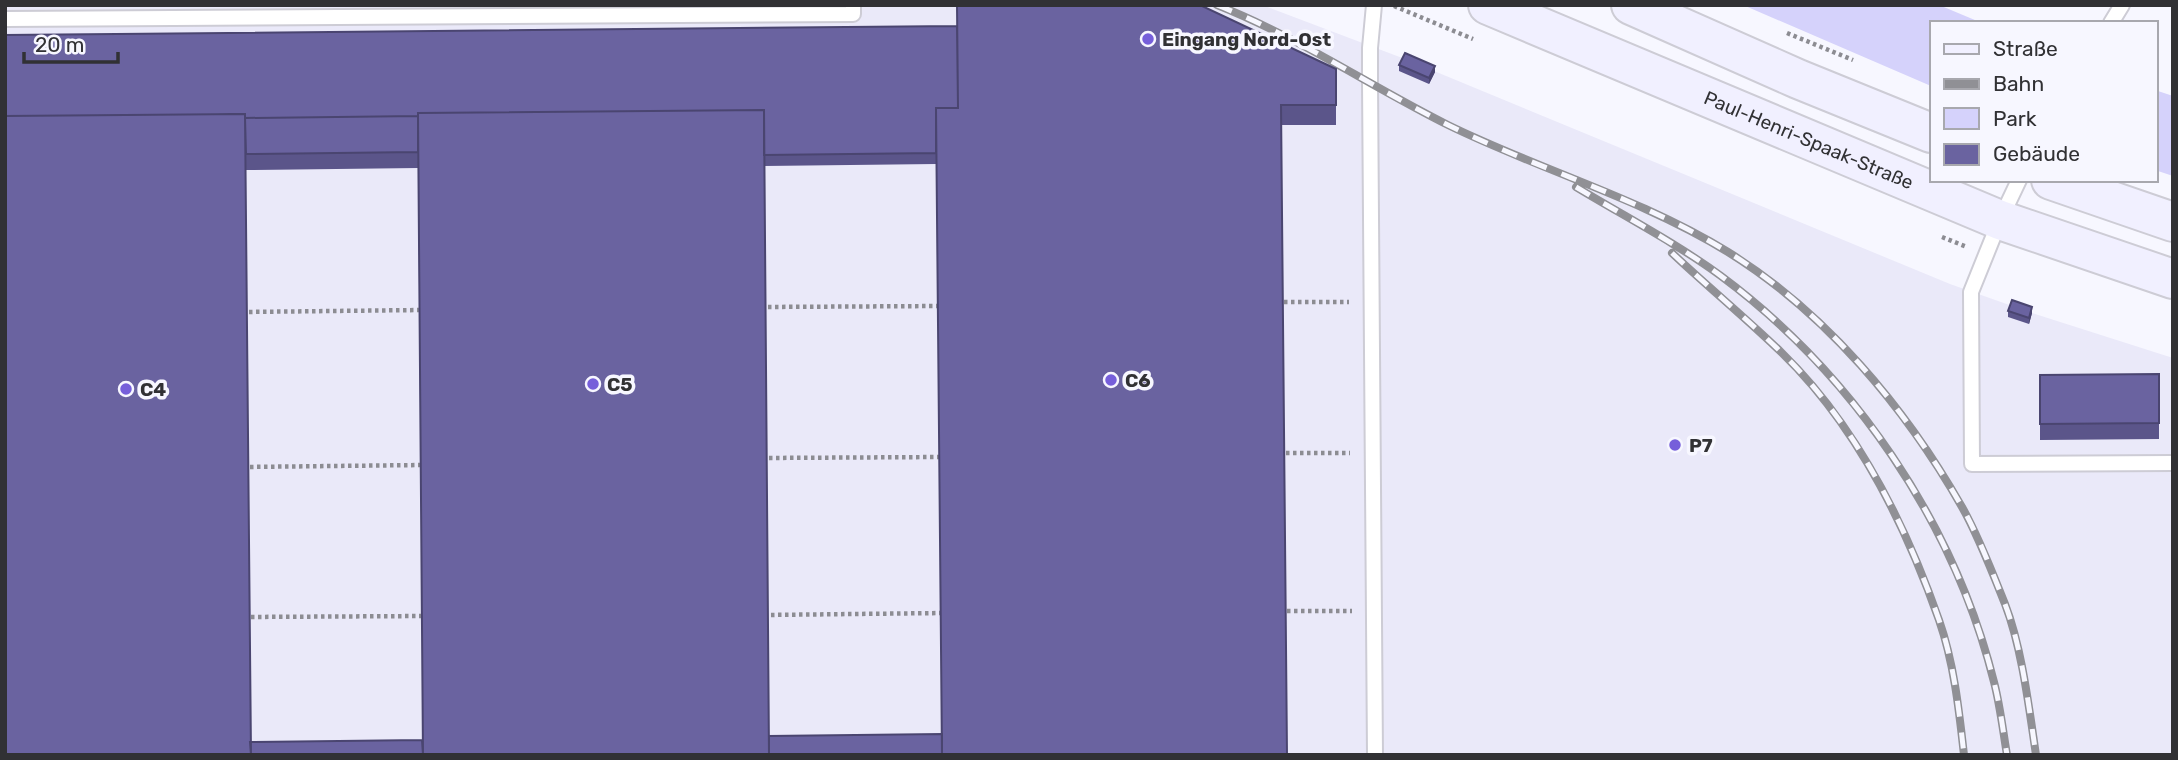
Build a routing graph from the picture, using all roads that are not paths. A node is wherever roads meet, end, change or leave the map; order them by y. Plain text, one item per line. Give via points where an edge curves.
1 (853, 5) edge
2 (1374, 5) edge
3 (1488, 5) edge
4 (1631, 5) edge
5 (2122, 5) edge
6 (332, 12) edge
7 (5, 19) edge
8 (2112, 21) edge
9 (1930, 133) edge
10 (2018, 182) edge
11 (2056, 182) edge
12 (2000, 220) junction
13 (2173, 222) edge
14 (2173, 279) edge
15 (2173, 463) edge
16 (1375, 755) edge

1 - 6 lane via 853,14
2 - 16 lane via 1370,48
3 - 12 main road, Paul-Henri-Spaak-Straße
4 - 9 main road
5 - 8 lane
6 - 7 lane
10 - 12 lane
11 - 13 main road
12 - 14 main road, Paul-Henri-Spaak-Straße
12 - 15 lane via 1971,292 1972,464

